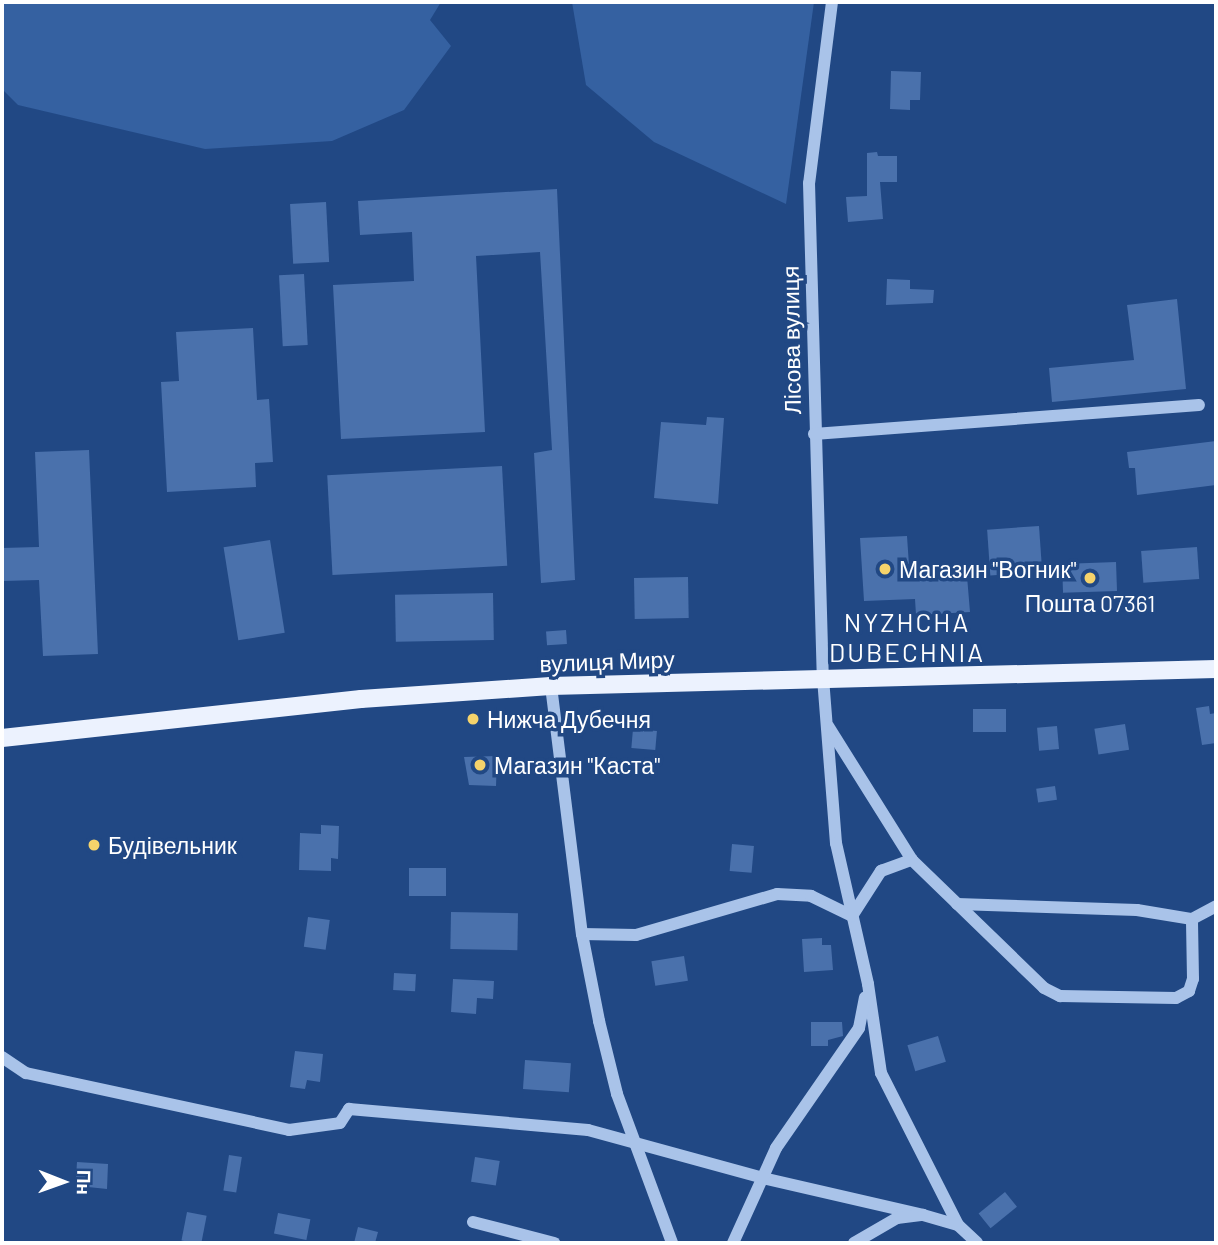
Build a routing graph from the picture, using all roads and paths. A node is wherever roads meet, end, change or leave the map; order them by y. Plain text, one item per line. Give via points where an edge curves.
1 (832, 2) edge
2 (1199, 405) dead end
3 (814, 434) junction
4 (1216, 669) edge
5 (823, 678) junction
6 (551, 686) junction
7 (826, 722) junction
8 (2, 738) edge
9 (912, 860) junction
10 (957, 904) junction
11 (1216, 906) edge
12 (852, 916) junction
13 (1192, 919) junction
14 (582, 934) junction
15 (868, 984) junction
16 (2, 1057) edge
17 (633, 1140) junction
18 (763, 1178) junction
19 (923, 1215) junction
20 (473, 1222) dead end
21 (958, 1225) junction
22 (554, 1243) edge
23 (672, 1243) edge
24 (733, 1243) edge
25 (854, 1243) edge
26 (978, 1243) edge

1 - 3 street, Лісова вулиця via 809,183
2 - 3 street
3 - 5 street, Лісова вулиця
4 - 5 main road, вулиця Миру
5 - 6 main road, вулиця Миру
5 - 7 street, Лісова вулиця
6 - 8 main road, вулиця Миру via 361,699
6 - 14 street
7 - 9 street
7 - 12 street, Лісова вулиця via 836,844
9 - 10 street
9 - 12 street via 881,871
10 - 13 street via 1137,910
10 - 13 street via 1044,988 1082,1000 1176,998 1189,991
11 - 13 street
12 - 14 street via 811,896 777,894 635,935
12 - 15 street, Лісова вулиця
14 - 17 street via 611,1069
15 - 18 street via 859,1028 809,1095
15 - 21 street, Лісова вулиця via 881,1073
16 - 17 street via 26,1073 289,1130 332,1126 349,1110 588,1130
17 - 18 street
17 - 23 street
18 - 19 street
18 - 24 street
19 - 21 street
19 - 25 street via 897,1218
20 - 22 street
21 - 26 street

